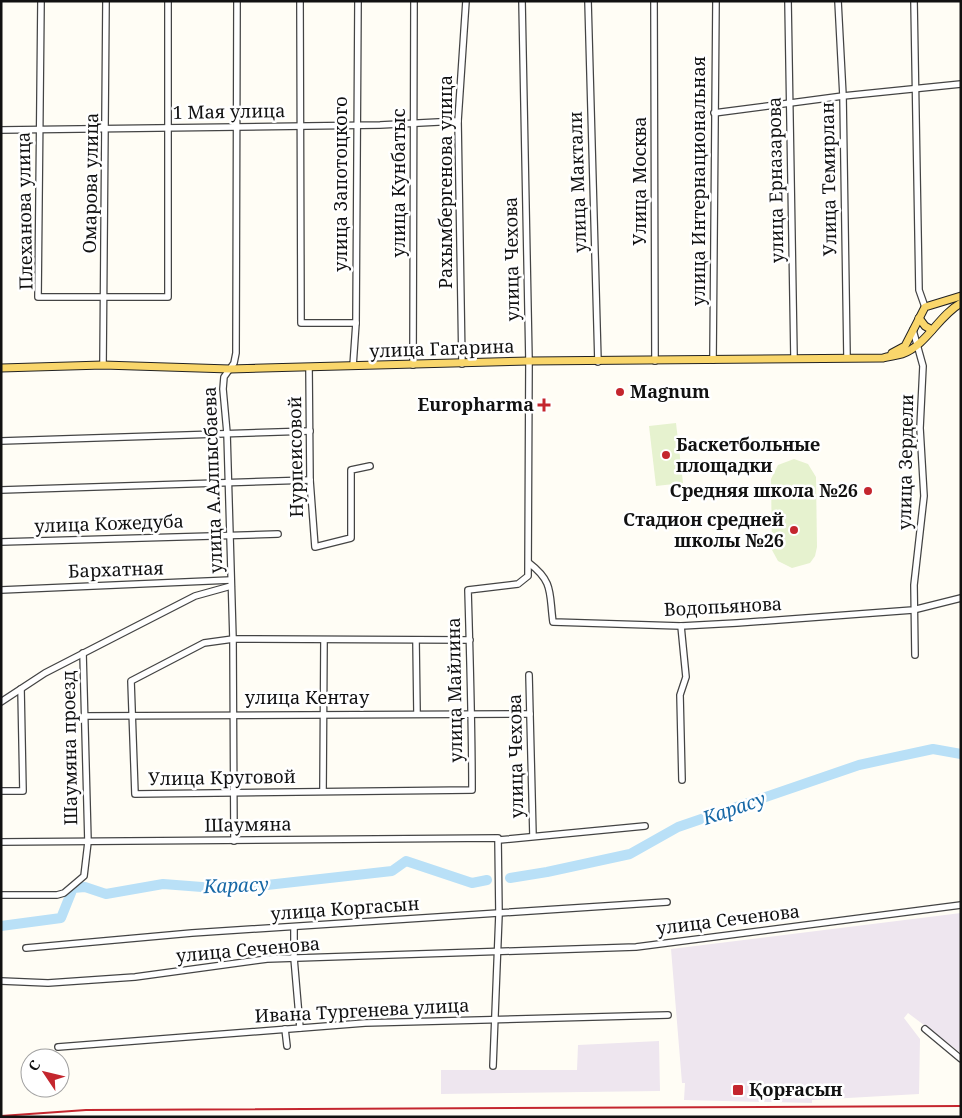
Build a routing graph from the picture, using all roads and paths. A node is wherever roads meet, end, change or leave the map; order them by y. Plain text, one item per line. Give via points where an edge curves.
1 (41, 1) edge
2 (106, 1) edge
3 (168, 1) edge
4 (237, 1) edge
5 (300, 1) edge
6 (358, 1) edge
7 (414, 1) edge
8 (466, 1) edge
9 (522, 1) edge
10 (588, 1) edge
11 (654, 1) edge
12 (716, 1) edge
13 (788, 1) edge
14 (838, 1) edge
15 (914, 1) edge
16 (961, 84) edge
17 (914, 89) junction
18 (844, 96) junction
19 (790, 103) junction
20 (714, 113) junction
21 (458, 121) junction
22 (414, 123) junction
23 (356, 125) junction
24 (235, 126) junction
25 (300, 126) junction
26 (168, 128) junction
27 (106, 129) junction
28 (1, 130) edge
29 (39, 131) junction
30 (104, 296) junction
31 (961, 296) edge
32 (947, 300) junction
33 (961, 303) edge
34 (925, 307) junction
35 (951, 308) junction
36 (919, 318) junction
37 (356, 324) junction
38 (913, 330) junction
39 (932, 330) junction
40 (918, 345) junction
41 (847, 356) junction
42 (794, 357) junction
43 (883, 358) junction
44 (713, 360) junction
45 (529, 361) junction
46 (656, 361) junction
47 (598, 362) junction
48 (462, 364) junction
49 (104, 365) junction
50 (413, 365) junction
51 (353, 366) junction
52 (309, 367) junction
53 (1, 368) edge
54 (230, 369) junction
55 (310, 431) junction
56 (227, 432) junction
57 (1, 441) edge
58 (370, 466) dead end
59 (310, 480) junction
60 (228, 482) junction
61 (1, 490) edge
62 (278, 534) dead end
63 (228, 535) junction
64 (1, 542) edge
65 (529, 563) junction
66 (231, 583) junction
67 (1, 590) edge
68 (468, 590) joint
69 (961, 598) edge
70 (913, 610) junction
71 (681, 626) junction
72 (233, 640) junction
73 (324, 640) junction
74 (416, 640) junction
75 (470, 640) junction
76 (83, 653) junction
77 (915, 655) dead end
78 (529, 675) dead end
79 (21, 689) junction
80 (1, 702) edge
81 (417, 713) junction
82 (472, 713) junction
83 (131, 714) junction
84 (234, 714) junction
85 (323, 714) junction
86 (530, 714) junction
87 (84, 716) junction
88 (682, 780) dead end
89 (472, 790) joint
90 (1, 791) edge
91 (235, 792) junction
92 (323, 792) junction
93 (645, 826) dead end
94 (533, 836) junction
95 (497, 839) junction
96 (234, 841) junction
97 (1, 842) edge
98 (88, 842) junction
99 (1, 895) edge
100 (667, 902) dead end
101 (961, 905) edge
102 (500, 914) junction
103 (294, 927) junction
104 (26, 948) dead end
105 (498, 951) junction
106 (294, 958) junction
107 (1, 981) edge
108 (668, 1014) dead end
109 (496, 1019) junction
110 (300, 1028) junction
111 (285, 1029) junction
112 (925, 1029) dead end
113 (287, 1046) dead end
114 (58, 1047) dead end
115 (961, 1060) edge
116 (493, 1066) dead end

1 - 29 street, Плеханова улица
2 - 27 street, Омарова улица
3 - 26 street, Плеханова улица
4 - 24 street, улица А.Алпысбаева
5 - 25 street
6 - 23 street, улица Запотоцкого
7 - 22 street, улица Кунбатыс
8 - 21 street, Рахымбергенова улица
9 - 45 street, улица Чехова
10 - 47 street, улица Мактали
11 - 46 street, Улица Москва
12 - 20 street, улица Интернациональная
13 - 19 street, улица Ерназарова
14 - 18 street, Улица Темирлан
15 - 17 street
16 - 17 street
17 - 18 street
17 - 34 street via 919,290
18 - 19 street
18 - 41 street, Улица Темирлан
19 - 20 street
19 - 42 street, улица Ерназарова
20 - 44 street, улица Интернациональная
21 - 22 street, 1 Мая улица
21 - 48 street, Рахымбергенова улица
22 - 23 street, 1 Мая улица
22 - 50 street, улица Кунбатыс
23 - 25 street, 1 Мая улица
23 - 37 street, улица Запотоцкого
24 - 25 street, 1 Мая улица
24 - 26 street, 1 Мая улица
24 - 54 street, улица А.Алпысбаева via 236,353
25 - 37 street via 302,323
26 - 27 street, 1 Мая улица
26 - 30 street, Плеханова улица via 168,297
27 - 29 street, 1 Мая улица
27 - 30 street, Омарова улица
28 - 29 street, 1 Мая улица
29 - 30 street, Плеханова улица via 38,297
30 - 49 street, Омарова улица
31 - 32 main road
32 - 34 main road
32 - 35 main road
33 - 35 main road, улица Гагарина
34 - 36 main road
35 - 39 main road, улица Гагарина
36 - 38 main road
36 - 39 main road
37 - 51 street, улица Запотоцкого
38 - 40 street, улица Зердели
38 - 43 main road via 900,350
39 - 40 main road, улица Гагарина
40 - 43 main road, улица Гагарина via 902,354
40 - 70 street, улица Зердели via 923,366 920,428 924,496
41 - 42 main road, улица Гагарина
41 - 43 main road, улица Гагарина
42 - 44 main road, улица Гагарина
44 - 46 main road, улица Гагарина
45 - 47 main road, улица Гагарина
45 - 48 main road, улица Гагарина
45 - 65 street, улица Чехова
46 - 47 main road, улица Гагарина
48 - 50 main road, улица Гагарина
49 - 53 main road, улица Гагарина
49 - 54 main road, улица Гагарина
50 - 51 main road, улица Гагарина
51 - 52 main road, улица Гагарина
52 - 54 main road, улица Гагарина
52 - 55 street, Нурпеисовой
54 - 56 street, улица А.Алпысбаева via 224,377 223,389
55 - 56 street
55 - 59 street, Нурпеисовой
56 - 57 street
56 - 60 street, улица А.Алпысбаева
58 - 59 street, Нурпеисовой via 351,470 351,538 315,547
59 - 60 street
60 - 61 street
60 - 63 street, улица А.Алпысбаева
62 - 63 street, улица Кожедуба
63 - 64 street, улица Кожедуба
63 - 66 street, улица А.Алпысбаева
65 - 68 street, улица Чехова via 528,576 518,584
65 - 71 street, Водопьянова via 548,582 552,622
66 - 67 street, Бархатная
66 - 72 street, улица А.Алпысбаева
66 - 76 street via 195,596
68 - 75 street, улица Майлина
69 - 70 street, Водопьянова
70 - 71 street, Водопьянова
70 - 77 street, улица Зердели
71 - 88 street via 686,677 680,695
72 - 73 street, Улица Круговой
72 - 83 street, Улица Круговой via 204,643 131,681
72 - 84 street, улица А.Алпысбаева
73 - 74 street, Улица Круговой
73 - 85 street
74 - 75 street, Улица Круговой
74 - 81 street
75 - 82 street, улица Майлина
76 - 79 street
76 - 87 street, Шаумяна проезд
78 - 86 street, улица Чехова
79 - 80 street
79 - 90 street via 23,791
81 - 82 street, улица Кентау
81 - 85 street, улица Кентау
82 - 86 street, улица Кентау
82 - 89 street, улица Майлина
83 - 84 street, улица Кентау
83 - 87 street, улица Кентау
83 - 91 street, Улица Круговой via 135,794
84 - 85 street, улица Кентау
84 - 91 street, улица А.Алпысбаева
85 - 92 street
86 - 94 street, улица Чехова
87 - 98 street, Шаумяна проезд
89 - 92 street, Улица Круговой
91 - 92 street, Улица Круговой
91 - 96 street, улица А.Алпысбаева
93 - 94 street, Шаумяна
94 - 95 street, Шаумяна
95 - 96 street, Шаумяна
95 - 102 street
96 - 98 street, Шаумяна
97 - 98 street, Шаумяна
98 - 99 street, Шаумяна проезд via 84,876 64,893
100 - 102 street, улица Коргасын
101 - 105 street, улица Сеченова via 636,947
102 - 103 street, улица Коргасын
102 - 105 street
103 - 104 street, улица Коргасын
103 - 106 street
105 - 106 street, улица Сеченова
105 - 109 street
106 - 107 street, улица Сеченова via 135,977 48,983
106 - 110 street
108 - 109 street, Ивана Тургенева улица
109 - 110 street, Ивана Тургенева улица
109 - 116 street
110 - 111 street, Ивана Тургенева улица
111 - 113 street
111 - 114 street, Ивана Тургенева улица
112 - 115 street

